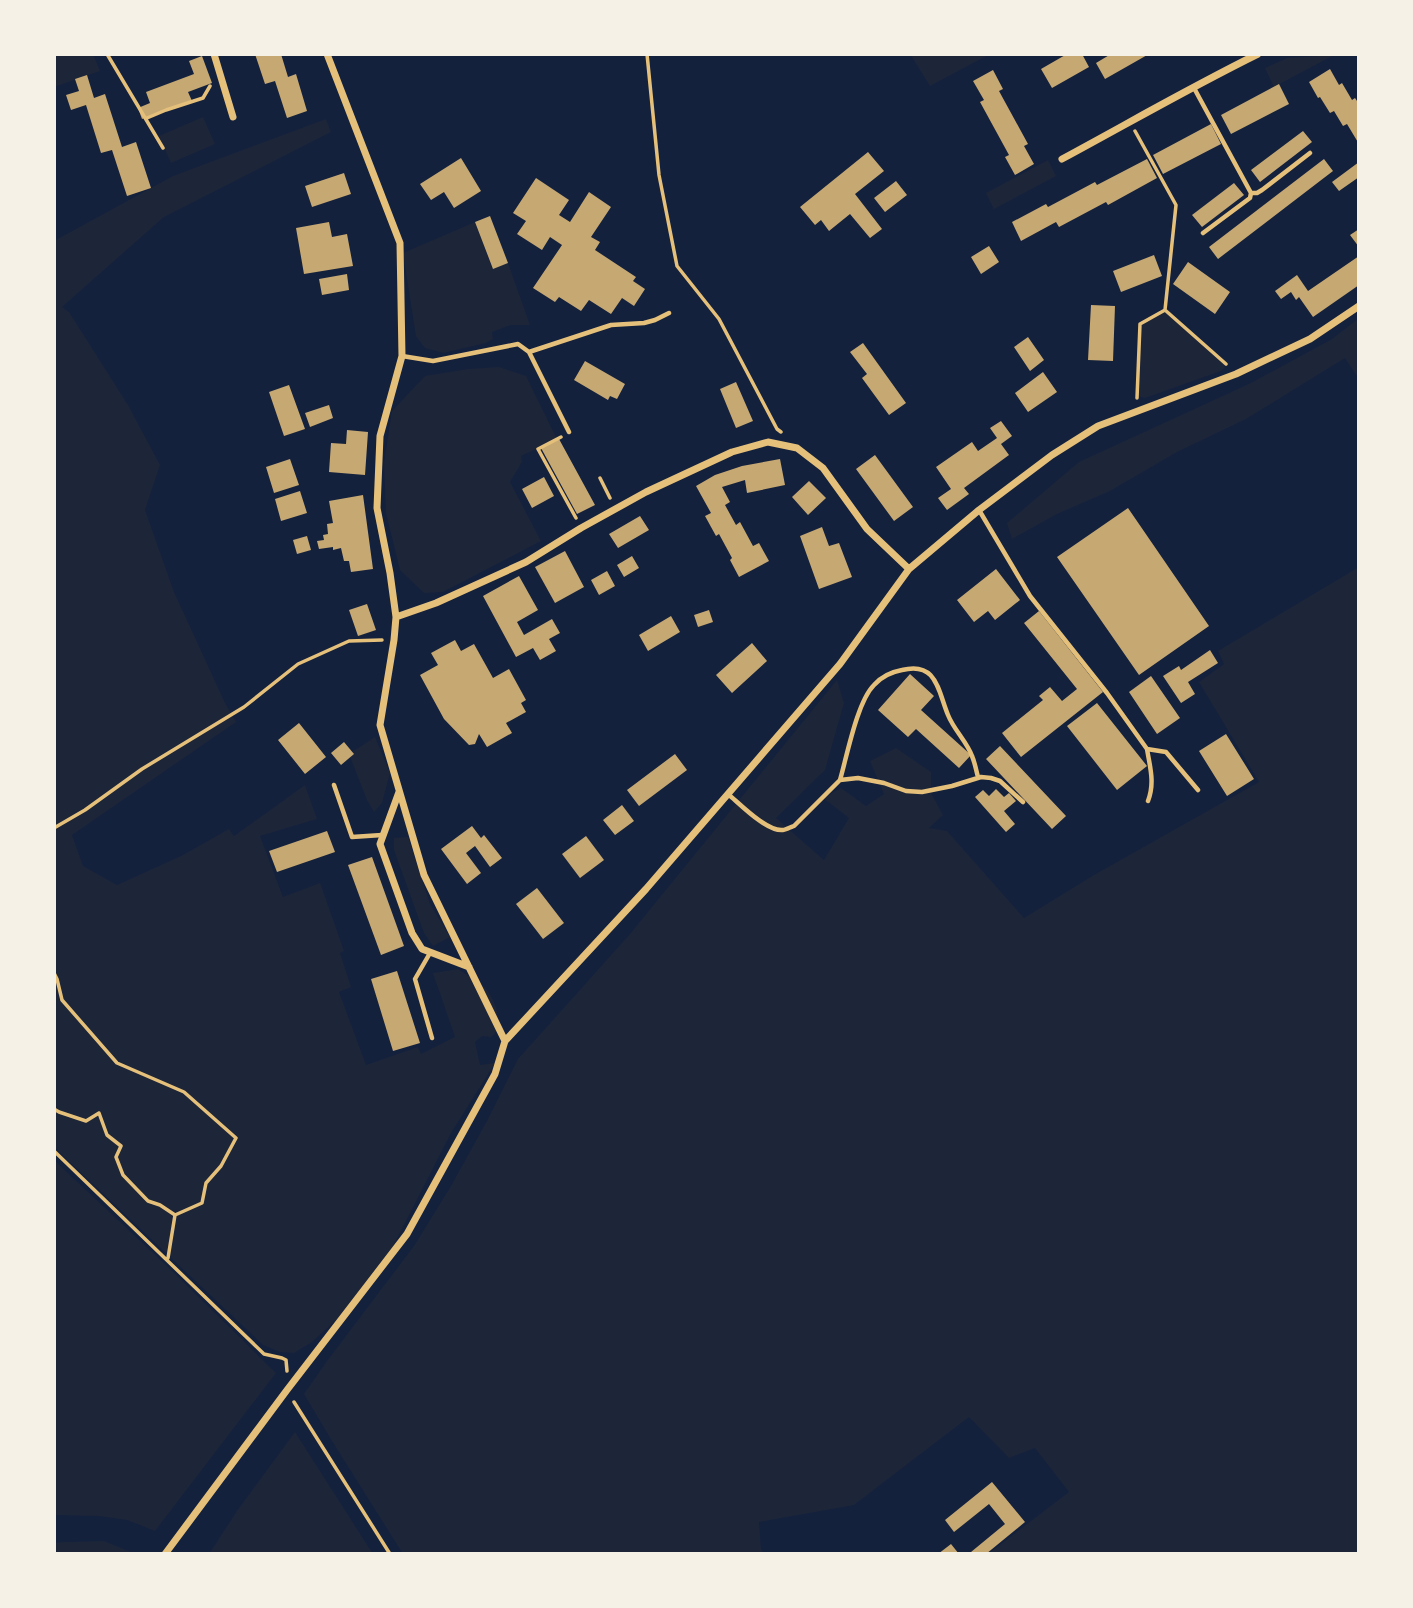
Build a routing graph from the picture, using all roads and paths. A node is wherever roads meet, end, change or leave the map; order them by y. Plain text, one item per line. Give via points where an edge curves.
1 (107, 54) edge
2 (214, 54) edge
3 (327, 54) edge
4 (647, 54) edge
5 (1258, 54) edge
6 (219, 72) junction
7 (1194, 87) junction
8 (233, 117) dead end
9 (147, 118) junction
10 (1131, 122) junction
11 (163, 148) dead end
12 (1310, 153) dead end
13 (1062, 159) dead end
14 (1251, 193) junction
15 (1203, 233) dead end
16 (1359, 306) edge
17 (1165, 310) junction
18 (669, 313) dead end
19 (529, 352) junction
20 (402, 356) junction
21 (1236, 374) junction
22 (1137, 413) junction
23 (569, 432) joint
24 (797, 448) junction
25 (600, 478) dead end
26 (609, 496) dead end
27 (979, 510) junction
28 (575, 517) dead end
29 (909, 569) junction
30 (396, 617) junction
31 (394, 640) junction
32 (1147, 749) junction
33 (978, 778) junction
34 (840, 780) junction
35 (334, 785) dead end
36 (1198, 790) dead end
37 (400, 791) junction
38 (727, 794) junction
39 (1148, 801) dead end
40 (1023, 802) dead end
41 (54, 828) edge
42 (383, 835) junction
43 (430, 952) junction
44 (469, 967) junction
45 (54, 973) edge
46 (432, 1038) dead end
47 (505, 1041) junction
48 (54, 1109) edge
49 (54, 1151) edge
50 (175, 1216) junction
51 (167, 1259) junction
52 (287, 1390) junction
53 (165, 1554) edge
54 (390, 1554) edge

1 - 9 path
2 - 6 street
3 - 20 street via 400,243
4 - 24 path via 659,175 677,265 719,319 777,429
5 - 7 street
6 - 8 street
6 - 9 path via 202,98
7 - 10 street
7 - 14 lane
9 - 11 path
10 - 13 street
10 - 17 path via 1175,205
12 - 14 lane via 1262,190
14 - 15 lane
16 - 21 street via 1310,339
17 - 21 path
17 - 22 path via 1140,324
18 - 19 lane via 644,323 611,325
19 - 20 lane via 518,344 433,361
19 - 23 lane
20 - 30 street via 380,436 377,508
21 - 22 street
22 - 27 street via 1098,426 1052,454
23 - 28 path via 538,449
24 - 29 street via 823,468 867,529
24 - 30 street via 768,442 732,452 646,492 526,562
25 - 26 path
27 - 29 street
27 - 32 lane via 1030,596
29 - 38 street via 840,664
30 - 31 street
31 - 37 street via 380,725
31 - 41 path via 349,641 298,664 244,706
32 - 36 lane via 1166,752
32 - 39 lane via 1153,778
33 - 34 lane via 922,792 858,778
33 - 34 lane via 935,680 921,669 905,669 872,686
33 - 40 lane via 1000,782
34 - 38 lane via 794,826 784,830 766,826
35 - 42 lane via 352,837
37 - 42 street
37 - 44 street via 424,875
38 - 47 street
42 - 43 street via 380,844 412,933 422,949
43 - 44 street
43 - 46 lane via 415,979
44 - 47 street
45 - 50 path via 62,1000 117,1063 184,1092 236,1138 221,1167 206,1183 202,1203
47 - 52 street via 495,1074 407,1234
48 - 50 path via 86,1121 99,1113 107,1135 121,1146 116,1157 123,1175 148,1201
49 - 51 path
50 - 51 path
51 - 52 path via 264,1354 286,1360
52 - 53 street
52 - 54 path

